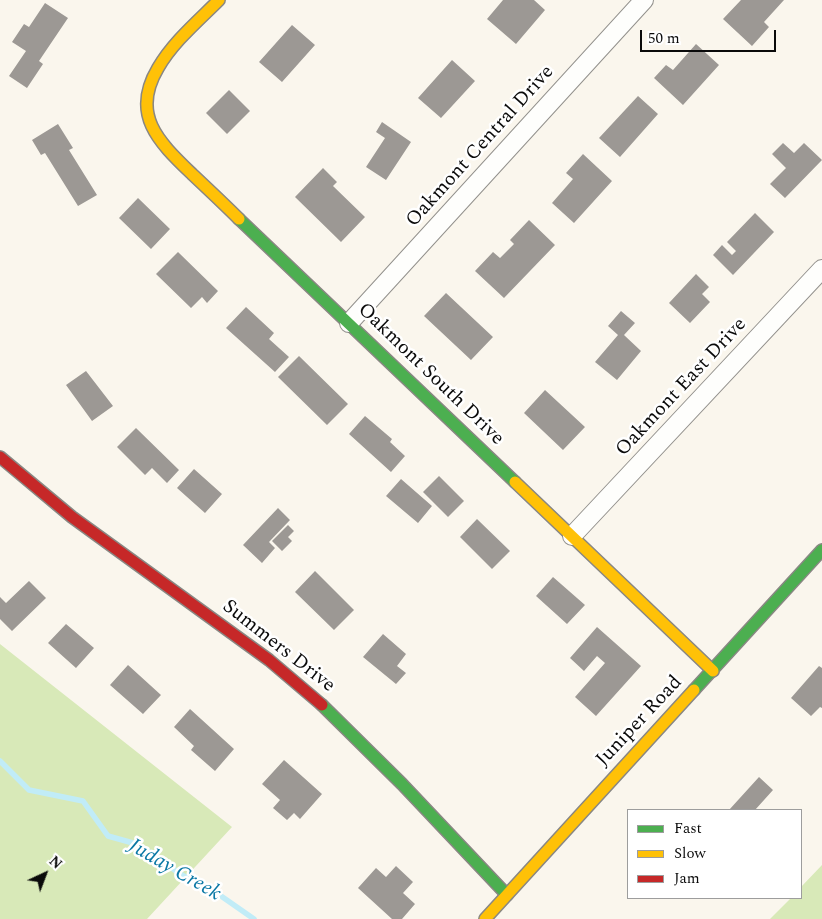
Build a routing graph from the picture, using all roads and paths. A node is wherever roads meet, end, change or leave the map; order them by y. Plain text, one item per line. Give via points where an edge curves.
1 (219, 0) edge
2 (644, 0) edge
3 (822, 269) edge
4 (349, 323) junction
5 (0, 457) edge
6 (572, 536) junction
7 (822, 550) edge
8 (713, 671) junction
9 (507, 895) junction
10 (485, 919) edge

1 - 4 street, Oakmont South Drive via 153,75 146,113 165,148
2 - 4 street, Oakmont Central Drive
3 - 6 street, Oakmont East Drive
4 - 6 street, Oakmont South Drive
5 - 9 street, Summers Drive via 28,483 292,679 412,793
6 - 8 street, Oakmont South Drive
7 - 8 street, Juniper Road
8 - 9 street, Juniper Road
9 - 10 street, Juniper Road

